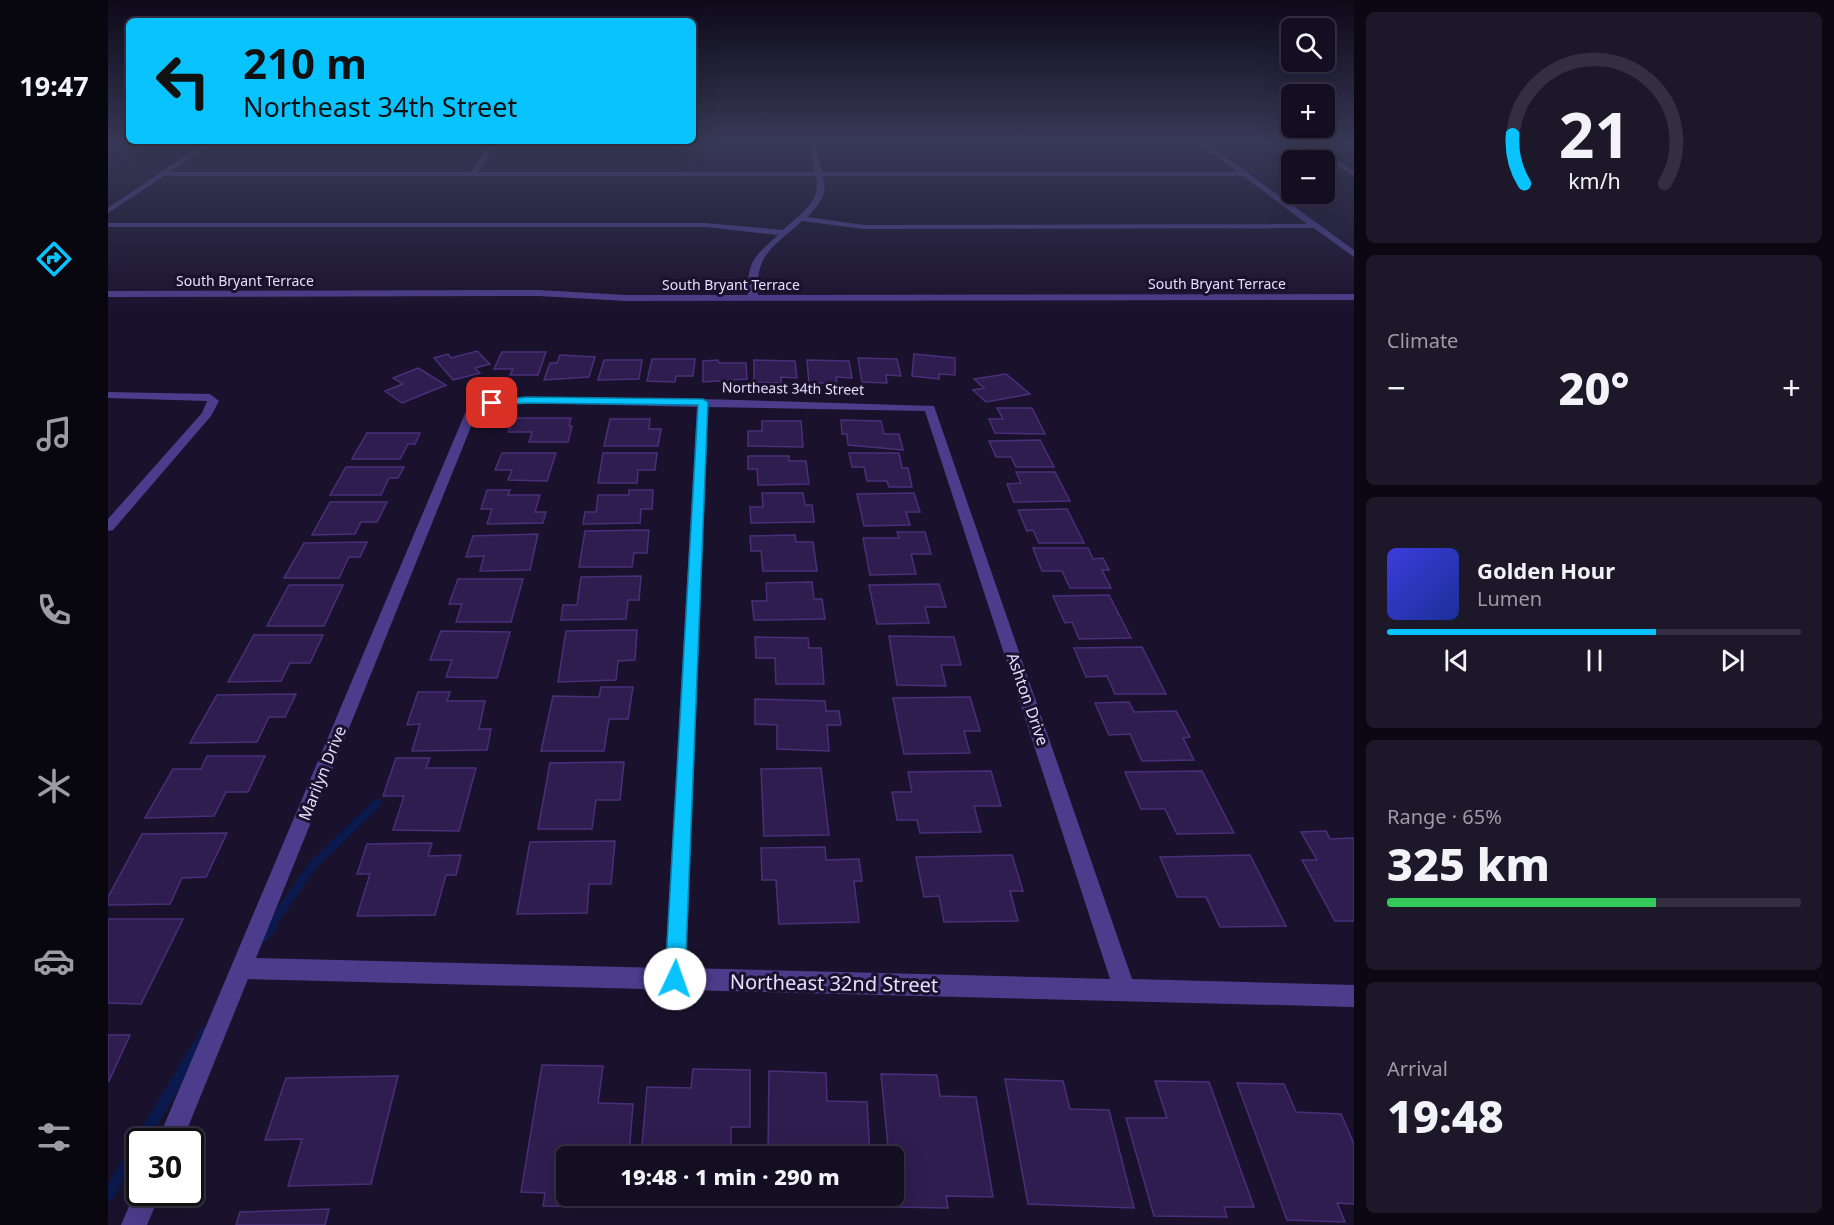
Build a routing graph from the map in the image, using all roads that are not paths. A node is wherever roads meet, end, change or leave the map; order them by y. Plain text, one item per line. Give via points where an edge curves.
1 (126, 199) edge
2 (818, 199) edge
3 (1279, 199) edge
4 (108, 211) edge
5 (800, 218) junction
6 (108, 225) edge
7 (1316, 226) junction
8 (785, 233) junction
9 (1354, 254) edge
10 (108, 294) edge
11 (753, 297) junction
12 (1354, 297) edge
13 (108, 394) edge
14 (703, 402) junction
15 (475, 404) joint
16 (930, 408) joint
17 (108, 527) edge
18 (242, 968) junction
19 (675, 979) junction
20 (1125, 990) junction
21 (1354, 996) edge
22 (175, 1128) edge
23 (142, 1206) edge
24 (134, 1225) edge

1 - 4 street
2 - 5 street
3 - 7 street
5 - 7 street via 864,227
5 - 8 street
6 - 8 street via 706,225
7 - 9 street
8 - 11 street via 756,261
10 - 11 street, South Bryant Terrace via 539,293 626,298
11 - 12 street, South Bryant Terrace
13 - 17 street via 182,395 210,397 213,401 207,414
14 - 15 street, Northeast 34th Street via 527,400
14 - 16 street, Northeast 34th Street
14 - 19 street
15 - 18 street, Marilyn Drive
16 - 20 street, Ashton Drive
18 - 19 street, Northeast 32nd Street
18 - 22 street, Marilyn Drive
19 - 20 street, Northeast 32nd Street
20 - 21 street, Northeast 32nd Street
23 - 24 street

